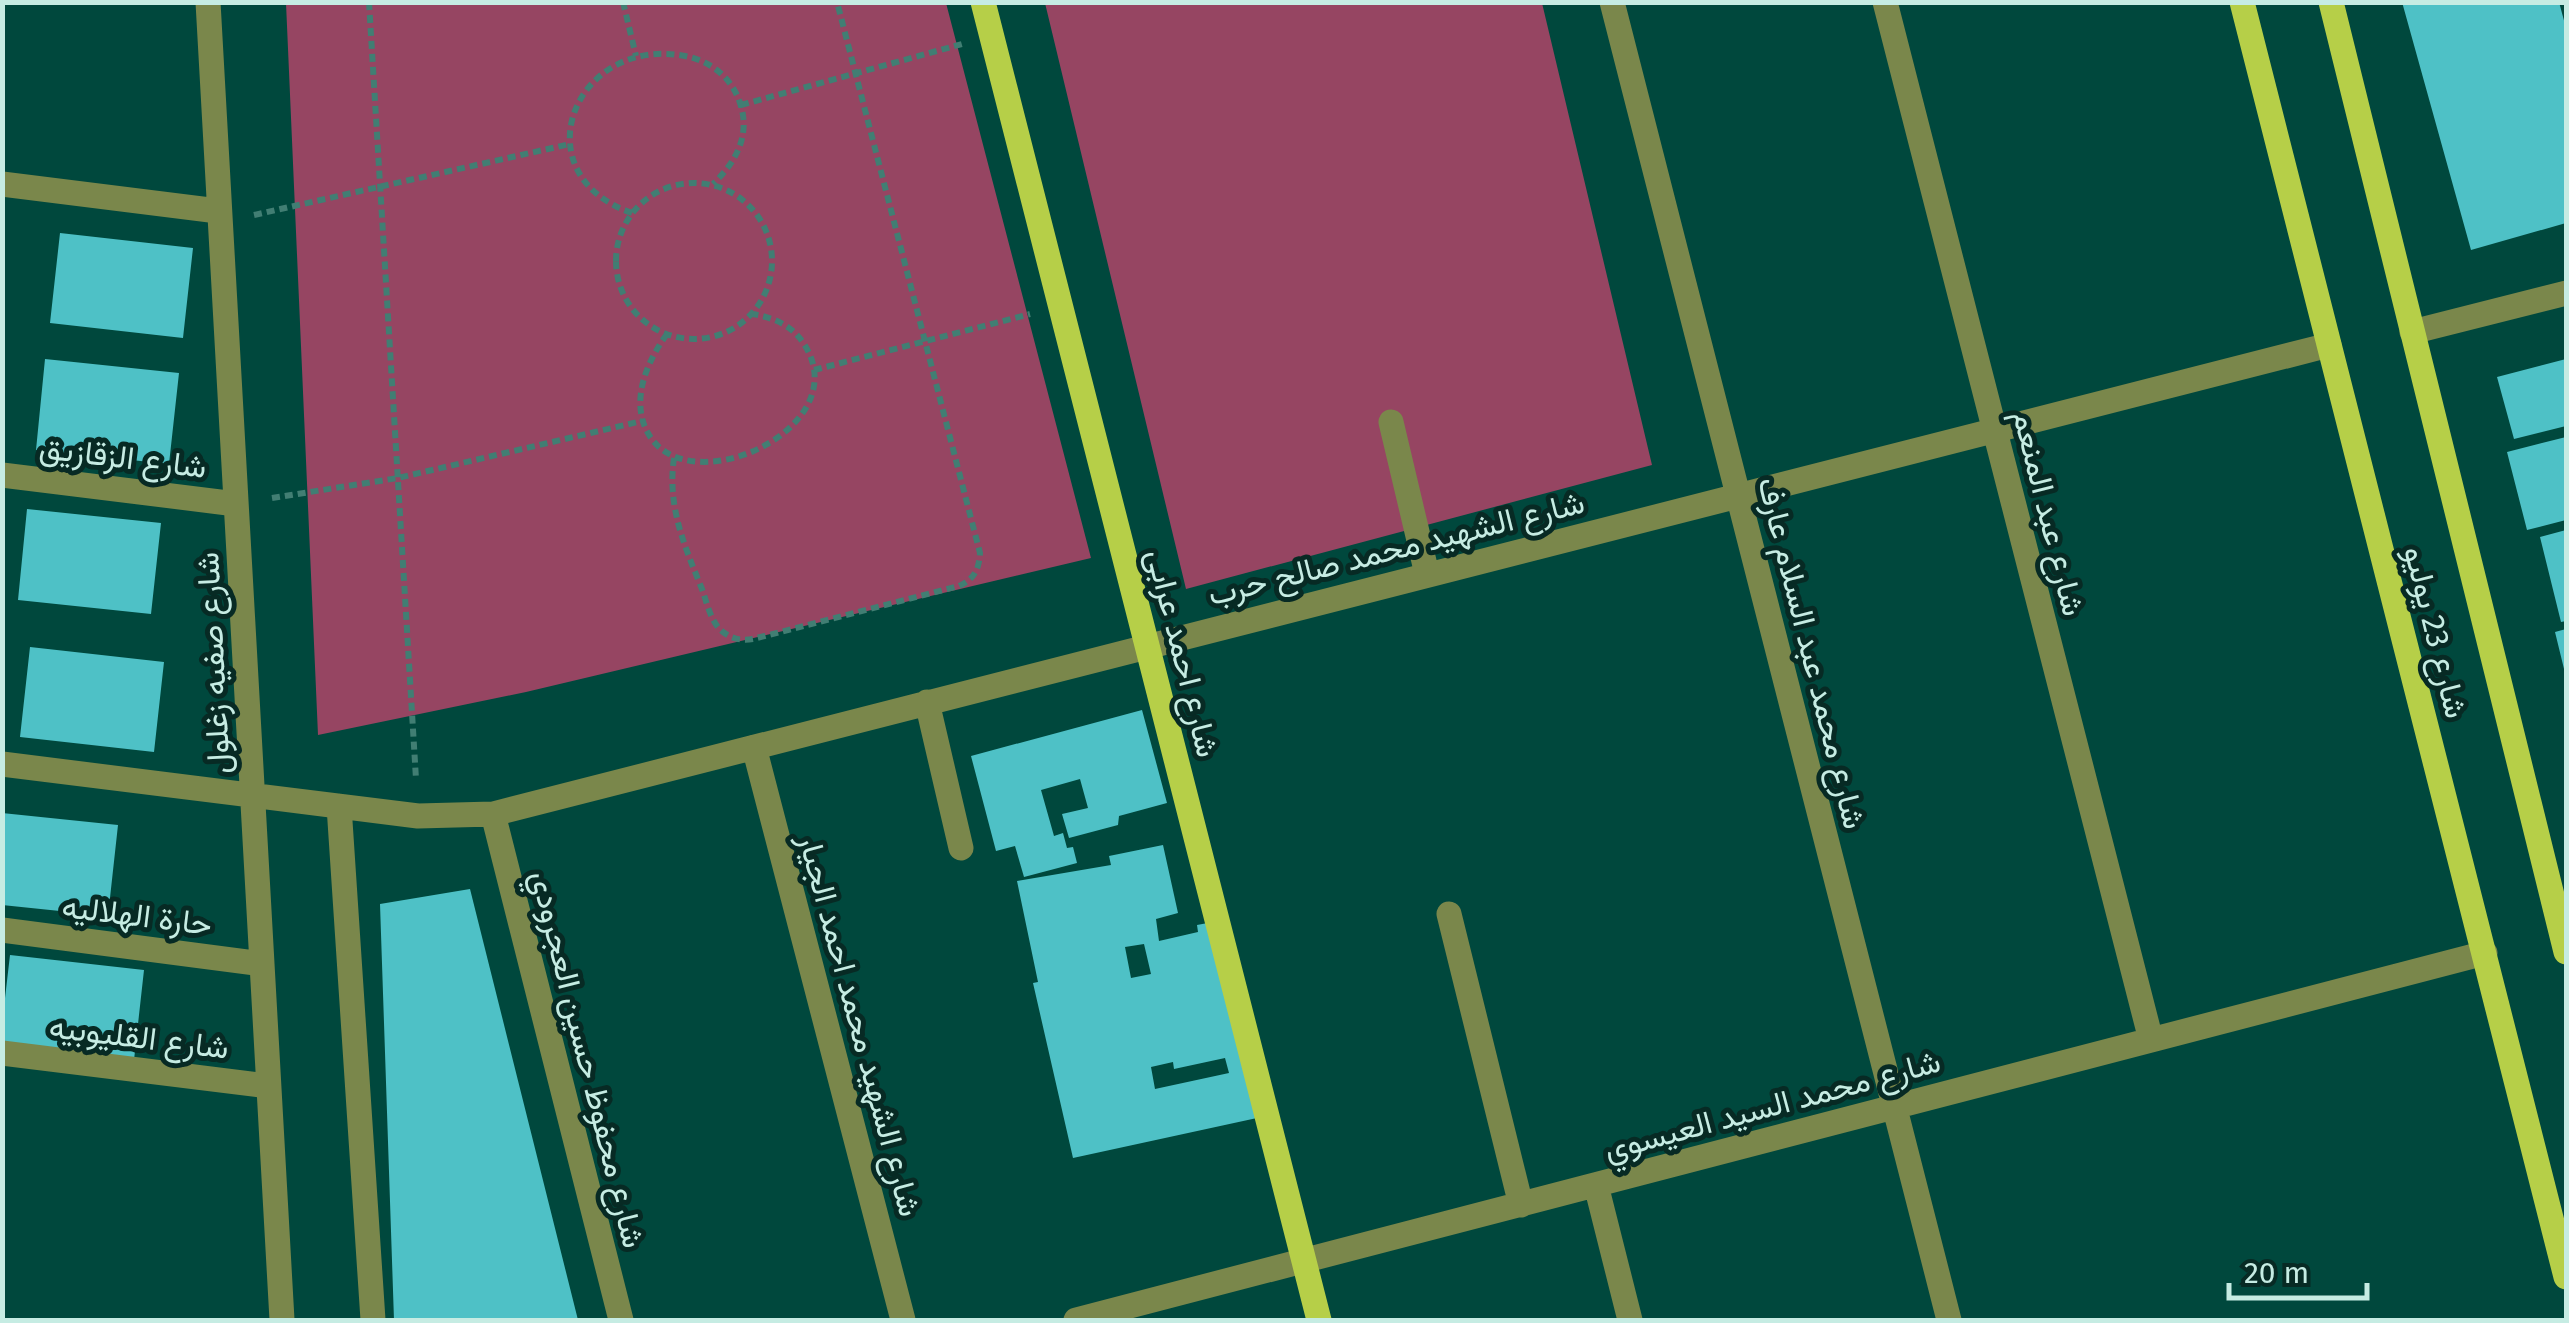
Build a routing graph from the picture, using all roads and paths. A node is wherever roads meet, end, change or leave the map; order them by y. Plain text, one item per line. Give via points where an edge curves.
1 (208, 2) edge
2 (369, 2) edge
3 (623, 2) edge
4 (837, 2) edge
5 (983, 2) edge
6 (1612, 2) edge
7 (1885, 2) edge
8 (2242, 2) edge
9 (2331, 2) edge
10 (991, 36) junction
11 (636, 56) junction
12 (856, 74) junction
13 (741, 106) junction
14 (570, 144) junction
15 (2, 184) edge
16 (713, 184) junction
17 (380, 187) junction
18 (632, 212) junction
19 (219, 217) junction
20 (2566, 293) edge
21 (1060, 306) junction
22 (753, 314) junction
23 (2412, 332) junction
24 (667, 334) junction
25 (924, 341) junction
26 (2329, 345) junction
27 (814, 370) junction
28 (642, 421) junction
29 (1391, 422) dead end
30 (1994, 430) junction
31 (674, 458) junction
32 (2, 475) edge
33 (398, 478) junction
34 (1738, 495) junction
35 (236, 504) junction
36 (1428, 574) junction
37 (1147, 646) junction
38 (927, 702) junction
39 (754, 747) junction
40 (2, 764) edge
41 (253, 795) junction
42 (338, 806) junction
43 (492, 814) junction
44 (418, 816) junction
45 (961, 848) dead end
46 (1449, 914) dead end
47 (2, 930) edge
48 (2565, 940) edge
49 (2485, 953) junction
50 (262, 964) junction
51 (2151, 1040) junction
52 (2, 1053) edge
53 (268, 1086) junction
54 (1895, 1107) junction
55 (1596, 1185) junction
56 (1521, 1204) junction
57 (1304, 1261) junction
58 (2566, 1277) edge
59 (282, 1320) edge
60 (373, 1320) edge
61 (621, 1320) edge
62 (904, 1320) edge
63 (1076, 1320) edge
64 (1319, 1320) edge
65 (1630, 1320) edge
66 (1949, 1320) edge

1 - 19 street, شارع صفيه زغلول
2 - 17 path
3 - 11 path
4 - 12 path
5 - 10 main road, شارع احمد عرابى
6 - 34 street, شارع محمد عبد السلام عارف
7 - 30 street, شارع عبد المنعم
8 - 26 main road, شارع 23 يوليو
9 - 23 main road, شارع 23 يوليو
10 - 12 path
10 - 21 main road, شارع احمد عرابى
11 - 13 path via 697,58 732,85
11 - 14 path via 587,88 576,105
12 - 13 path
12 - 25 path
13 - 16 path via 740,150
14 - 17 path
14 - 18 path via 584,181
15 - 19 street
16 - 18 path via 668,186
16 - 22 path via 752,207 772,249 766,295
17 - 19 path
17 - 33 path
18 - 24 path via 621,231 616,272 633,310
19 - 35 street, شارع صفيه زغلول
20 - 23 street
21 - 25 path
21 - 37 main road, شارع احمد عرابى
22 - 24 path via 722,335
22 - 27 path via 800,337
23 - 48 main road, شارع 23 يوليو
24 - 28 path via 642,384
25 - 27 path
25 - 31 path via 980,553 976,574 959,586 753,639 733,638 717,626 678,532
26 - 30 street, شارع الشهيد محمد صالح حرب
26 - 49 main road, شارع 23 يوليو
27 - 31 path via 805,411 774,440 736,457
28 - 31 path via 659,449
28 - 33 path
29 - 36 street
30 - 34 street, شارع الشهيد محمد صالح حرب
30 - 51 street, شارع عبد المنعم
32 - 35 street, شارع الزقازيق
33 - 35 path
33 - 44 path
34 - 36 street, شارع الشهيد محمد صالح حرب
34 - 54 street, شارع محمد عبد السلام عارف
35 - 41 street, شارع صفيه زغلول
36 - 37 street, شارع الشهيد محمد صالح حرب
37 - 38 street, شارع الشهيد محمد صالح حرب
37 - 57 main road, شارع احمد عرابى
38 - 39 street, شارع الشهيد محمد صالح حرب
38 - 45 street
39 - 43 street, شارع الشهيد محمد صالح حرب
39 - 62 street, شارع الشهيد محمد احمد الجيار
40 - 41 street, شارع الشهيد محمد صالح حرب
41 - 42 street, شارع الشهيد محمد صالح حرب
41 - 50 street, شارع صفيه زغلول
42 - 44 street, شارع الشهيد محمد صالح حرب
42 - 60 street
43 - 44 street, شارع الشهيد محمد صالح حرب
43 - 61 street, شارع محفوظ حسين العجرودي
46 - 56 street
47 - 50 street, حارة الهلاليه
49 - 51 street, شارع محمد السيد العيسوي
49 - 58 main road, شارع 23 يوليو
50 - 53 street, شارع صفيه زغلول
51 - 54 street, شارع محمد السيد العيسوي
52 - 53 street, شارع القليوبيه
53 - 59 street, شارع صفيه زغلول
54 - 55 street, شارع محمد السيد العيسوي
54 - 66 street, شارع محمد عبد السلام عارف
55 - 56 street, شارع محمد السيد العيسوي
55 - 65 street
56 - 57 street, شارع محمد السيد العيسوي
57 - 63 street, شارع محمد السيد العيسوي
57 - 64 main road, شارع احمد عرابى

